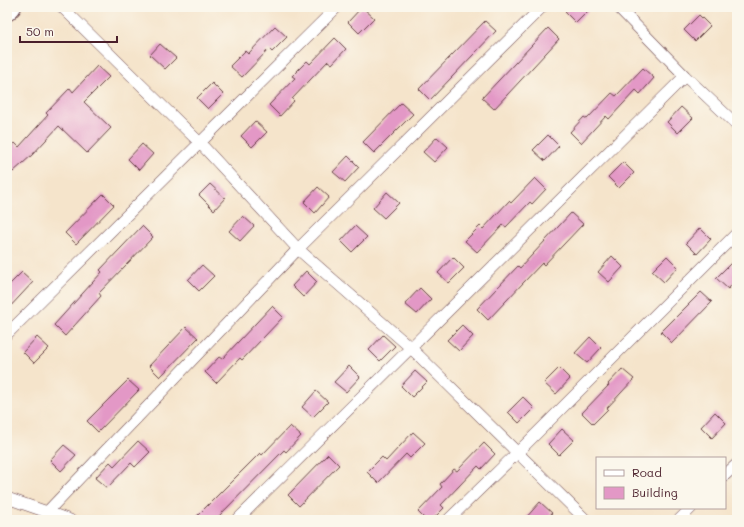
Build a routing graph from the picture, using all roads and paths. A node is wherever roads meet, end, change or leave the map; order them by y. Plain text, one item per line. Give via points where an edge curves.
1 (12, 7) edge
2 (62, 7) edge
3 (337, 7) edge
4 (542, 7) edge
5 (618, 7) edge
6 (7, 12) edge
7 (685, 76) junction
8 (737, 125) edge
9 (200, 143) junction
10 (737, 233) edge
11 (298, 249) junction
12 (7, 334) edge
13 (411, 348) junction
14 (517, 453) junction
15 (737, 464) edge
16 (726, 474) edge
17 (7, 498) edge
18 (690, 509) edge
19 (48, 512) junction
20 (70, 520) edge
21 (237, 520) edge
22 (448, 520) edge
23 (586, 520) edge
24 (679, 520) edge

1 - 6 highway
2 - 9 street
3 - 9 street
4 - 11 street
5 - 7 street
7 - 8 street
7 - 13 street
9 - 11 street
9 - 12 street
10 - 14 street
11 - 13 street
11 - 19 street
13 - 14 street
13 - 21 street
14 - 22 street
14 - 23 street
15 - 16 street
17 - 19 street
18 - 24 street
19 - 20 street

